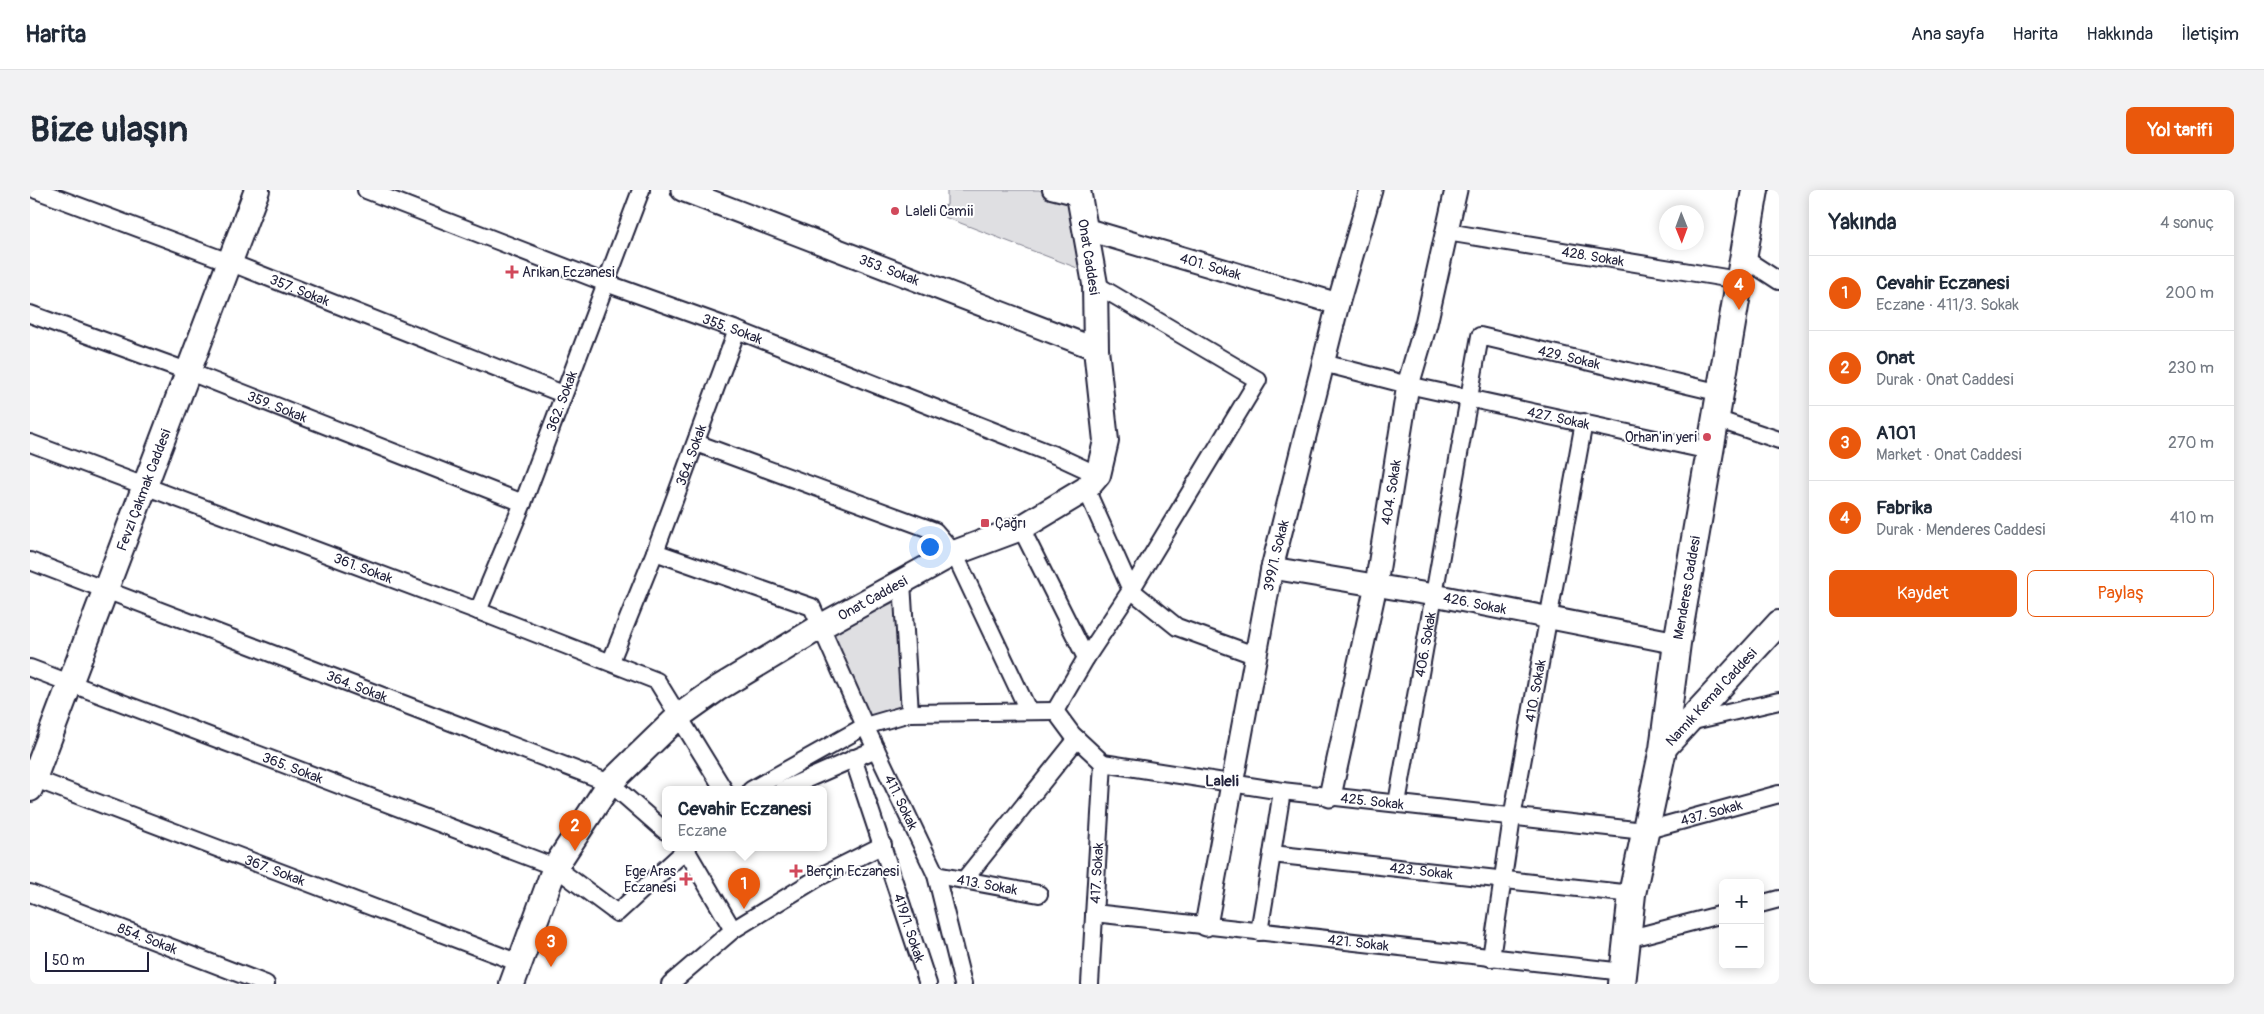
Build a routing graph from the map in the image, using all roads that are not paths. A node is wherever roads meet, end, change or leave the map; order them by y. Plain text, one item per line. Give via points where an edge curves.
1 (36, 190) edge
2 (257, 190) edge
3 (366, 190) edge
4 (641, 190) edge
5 (682, 190) edge
6 (1051, 190) edge
7 (1371, 190) edge
8 (1456, 190) edge
9 (1755, 190) edge
10 (1079, 194) edge
11 (1085, 229) junction
12 (1447, 232) junction
13 (229, 262) junction
14 (1740, 269) junction
15 (1779, 281) edge
16 (606, 283) junction
17 (1095, 284) junction
18 (1338, 304) junction
19 (30, 314) edge
20 (737, 330) junction
21 (1096, 349) junction
22 (1323, 363) junction
23 (187, 371) junction
24 (1408, 384) junction
25 (1721, 393) junction
26 (563, 394) junction
27 (1468, 397) junction
28 (1716, 419) junction
29 (1584, 422) junction
30 (1779, 440) edge
31 (30, 443) edge
32 (696, 443) junction
33 (1710, 451) junction
34 (1092, 482) junction
35 (144, 486) junction
36 (523, 503) junction
37 (1021, 528) junction
38 (655, 552) junction
39 (954, 553) junction
40 (30, 561) edge
41 (1272, 568) junction
42 (902, 582) junction
43 (1376, 585) junction
44 (104, 590) junction
45 (1131, 590) junction
46 (1434, 595) junction
47 (478, 611) junction
48 (1547, 617) junction
49 (1779, 622) edge
50 (820, 627) junction
51 (1677, 643) junction
52 (1254, 655) junction
53 (1086, 658) junction
54 (611, 662) junction
55 (30, 668) edge
56 (69, 682) junction
57 (1779, 700) edge
58 (1028, 710) junction
59 (1055, 711) junction
60 (910, 713) junction
61 (679, 716) junction
62 (1688, 722) junction
63 (865, 726) junction
64 (1077, 739) junction
65 (876, 748) junction
66 (1663, 749) junction
67 (853, 758) junction
68 (1103, 763) junction
69 (31, 781) edge
70 (610, 783) junction
71 (1232, 784) junction
72 (722, 786) edge
73 (757, 786) edge
74 (791, 786) edge
75 (1282, 791) junction
76 (1779, 794) edge
77 (1330, 796) junction
78 (1397, 803) junction
79 (1512, 818) junction
80 (662, 828) edge
81 (1644, 831) junction
82 (883, 845) junction
83 (684, 851) edge
84 (689, 851) edge
85 (1272, 854) junction
86 (555, 867) junction
87 (936, 875) junction
88 (1504, 879) junction
89 (964, 880) junction
90 (30, 893) edge
91 (1039, 894) dead end
92 (1632, 894) junction
93 (1779, 899) edge
94 (1764, 903) edge
95 (1094, 913) junction
96 (1719, 915) edge
97 (1206, 925) junction
98 (732, 930) junction
99 (1259, 932) junction
100 (1627, 939) junction
101 (1491, 958) junction
102 (517, 974) edge
103 (1623, 978) edge
104 (266, 984) edge
105 (670, 984) edge
106 (928, 984) edge
107 (963, 984) edge
108 (1090, 984) edge

1 - 13 street, 357. Sokak
2 - 13 main road, Fevzi Çakmak Caddesi
3 - 16 street, 355. Sokak
4 - 16 street, 362. Sokak
5 - 21 street, 353. Sokak
6 - 10 street
7 - 18 street, 399/1. Sokak
8 - 12 street, 404. Sokak
9 - 14 main road, Menderes Caddesi
10 - 11 main road, Onat Caddesi
11 - 17 main road, Onat Caddesi
11 - 18 street, 401. Sokak
12 - 14 street, 428. Sokak
12 - 24 street, 404. Sokak via 1426,324
13 - 23 main road, Fevzi Çakmak Caddesi
13 - 26 street, 357. Sokak
14 - 15 street
14 - 25 main road, Menderes Caddesi
16 - 20 street, 355. Sokak
16 - 26 street, 362. Sokak
17 - 21 main road, Onat Caddesi
17 - 45 street via 1258,380
18 - 22 street, 399/1. Sokak
19 - 23 street, 359. Sokak
20 - 32 street, 364. Sokak
20 - 34 street, 355. Sokak via 1057,456
21 - 34 main road, Onat Caddesi via 1106,441
22 - 24 street, 427. Sokak
22 - 41 street, 399/1. Sokak
23 - 35 main road, Fevzi Çakmak Caddesi
23 - 36 street, 359. Sokak
24 - 27 street, 427. Sokak
24 - 43 street, 404. Sokak
25 - 27 street, 429. Sokak via 1480,336
25 - 28 main road, Menderes Caddesi
26 - 36 street, 362. Sokak
27 - 29 street, 427. Sokak
27 - 46 street, 406. Sokak
28 - 30 street
28 - 33 main road, Menderes Caddesi
29 - 33 street, 427. Sokak
29 - 48 street, 410. Sokak
31 - 35 street, 361. Sokak
32 - 38 street, 364. Sokak
32 - 39 street via 936,531
33 - 51 main road, Menderes Caddesi
34 - 37 main road, Onat Caddesi
34 - 45 street
35 - 44 main road, Fevzi Çakmak Caddesi
35 - 47 street, 361. Sokak
36 - 47 street, 362. Sokak
37 - 39 main road, Onat Caddesi
37 - 53 street
38 - 50 street, 411. Sokak via 812,607
38 - 54 street, 364. Sokak
39 - 42 main road, Onat Caddesi
39 - 58 street
40 - 44 street, 364. Sokak
41 - 43 street, 426. Sokak
41 - 52 street, 399/1. Sokak
42 - 50 main road, Onat Caddesi
42 - 60 street
43 - 46 street, 426. Sokak
43 - 77 street, 404. Sokak
44 - 56 main road, Fevzi Çakmak Caddesi
44 - 70 street, 364. Sokak
45 - 52 street via 1177,627
45 - 53 street
46 - 48 street, 426. Sokak
46 - 78 street, 406. Sokak
47 - 54 street, 361. Sokak
48 - 51 street, 426. Sokak
48 - 79 street, 410. Sokak
49 - 62 main road, Namık Kemal Caddesi
50 - 61 main road, Onat Caddesi via 717,689
50 - 63 street, 411. Sokak
51 - 66 main road, Menderes Caddesi
52 - 71 street, 399/1. Sokak
53 - 59 street
54 - 61 street, 361. Sokak via 658,681
55 - 56 street, 365. Sokak
56 - 69 main road, Fevzi Çakmak Caddesi
56 - 86 street, 365. Sokak
57 - 62 street
58 - 59 street
58 - 60 street
59 - 64 street
60 - 63 street
61 - 70 main road, Onat Caddesi
61 - 72 street, 361. Sokak
62 - 66 main road, Namık Kemal Caddesi
63 - 65 street, 411. Sokak
63 - 73 street
64 - 68 street
64 - 89 street
65 - 67 street
65 - 87 street, 411. Sokak
66 - 81 main road, Menderes Caddesi
67 - 74 street
67 - 82 street, 419/1. Sokak
68 - 71 street, 425. Sokak
68 - 95 street, 417. Sokak
69 - 102 street, 367. Sokak
70 - 80 street
70 - 86 main road, Onat Caddesi
71 - 75 street, 425. Sokak
71 - 97 street, 399/1. Sokak
75 - 77 street, 425. Sokak
75 - 85 street
76 - 81 street, 437. Sokak
77 - 78 street, 425. Sokak
78 - 79 street, 425. Sokak
79 - 81 street, 425. Sokak
79 - 88 street, 410. Sokak
81 - 92 main road, Menderes Caddesi
82 - 98 street via 821,876
82 - 106 street, 419/1. Sokak
83 - 86 street, 365. Sokak via 617,913
84 - 98 street
85 - 88 street, 423. Sokak
85 - 99 street
86 - 102 main road, Onat Caddesi
87 - 89 street, 413. Sokak
87 - 107 street, 411. Sokak
88 - 92 street, 423. Sokak
88 - 101 street, 410. Sokak
89 - 91 street, 413. Sokak
90 - 104 street, 854. Sokak
92 - 100 main road, Menderes Caddesi
93 - 94 street
95 - 97 street, 421. Sokak
95 - 108 street, 417. Sokak
96 - 100 street
97 - 99 street, 421. Sokak
98 - 105 street
99 - 101 street, 421. Sokak
100 - 103 main road, Menderes Caddesi
101 - 103 street, 421. Sokak

